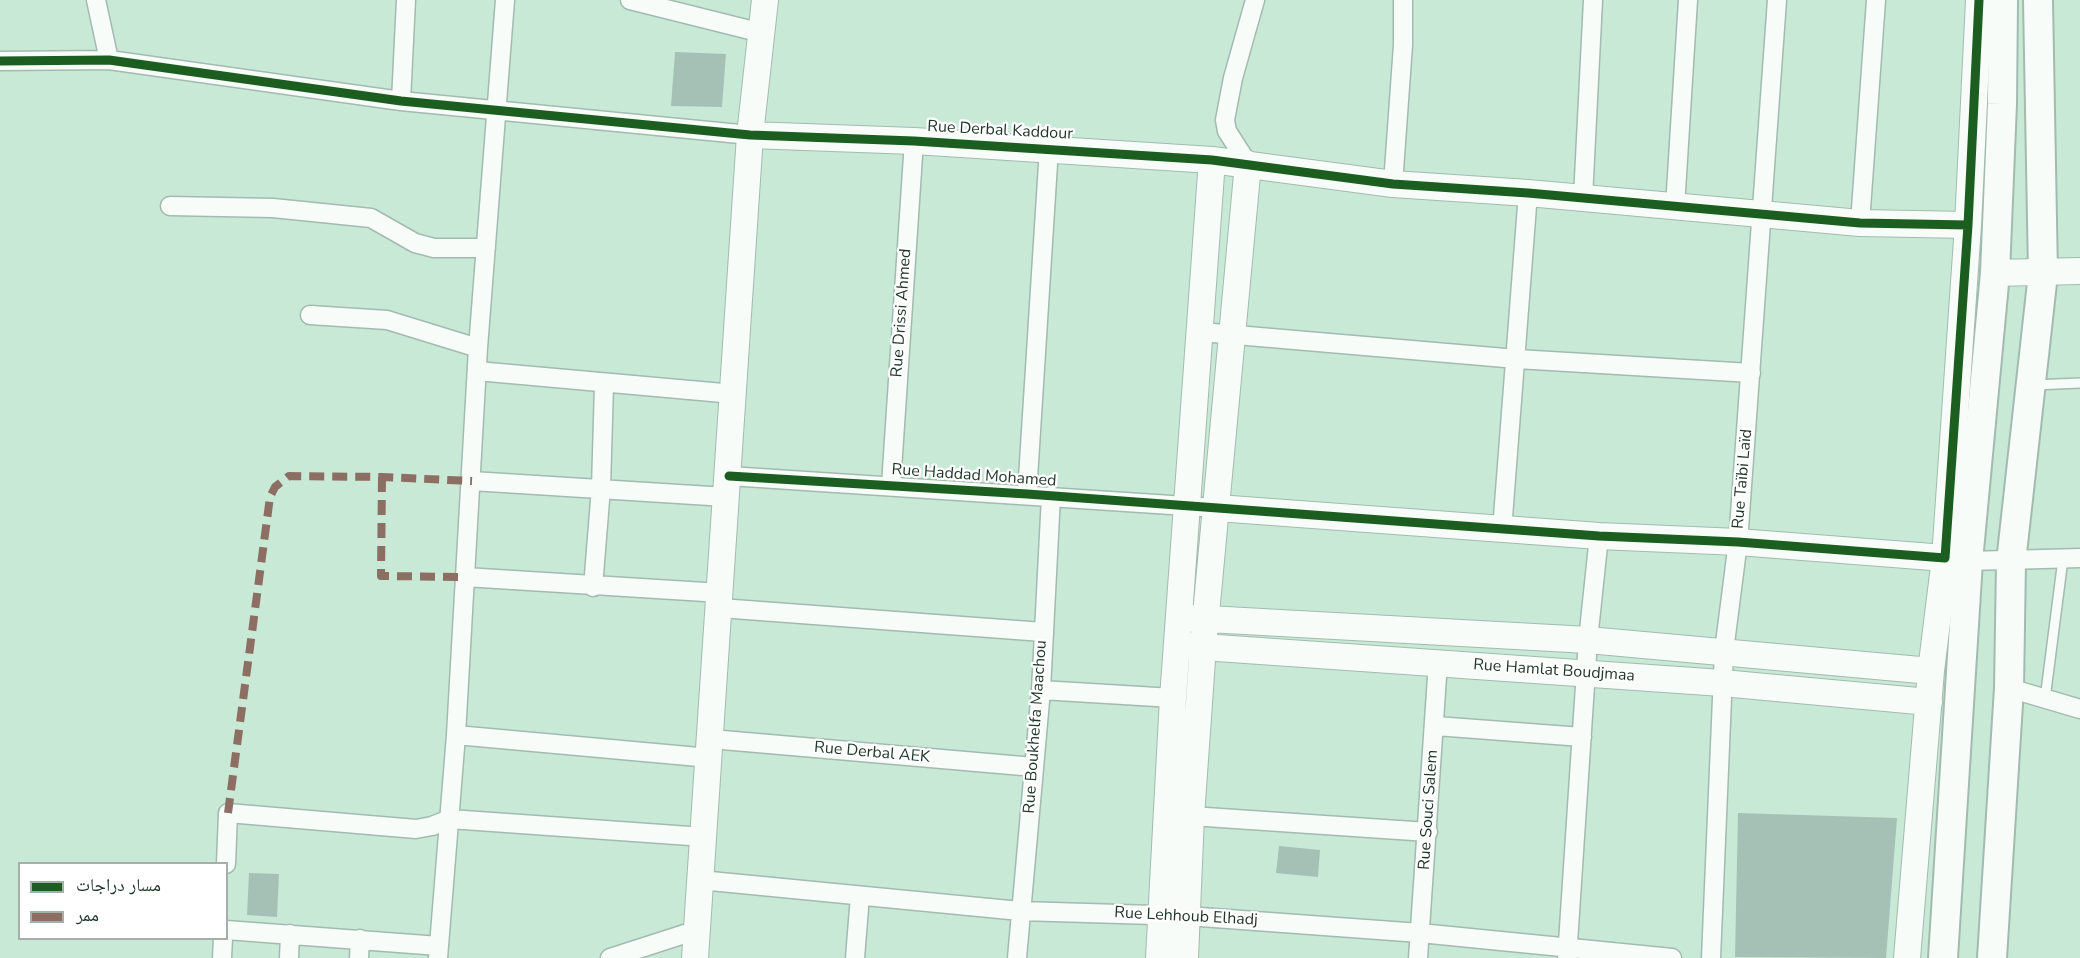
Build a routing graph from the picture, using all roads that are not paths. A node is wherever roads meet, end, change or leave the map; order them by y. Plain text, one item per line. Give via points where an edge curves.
1 (96, 0) edge
2 (406, 0) edge
3 (505, 0) edge
4 (630, 0) edge
5 (765, 0) edge
6 (1255, 0) edge
7 (1403, 0) edge
8 (1593, 0) edge
9 (1688, 0) edge
10 (1777, 0) edge
11 (1876, 0) edge
12 (1979, 0) edge
13 (2003, 0) edge
14 (2038, 0) edge
15 (762, 33) junction
16 (109, 60) junction
17 (0, 61) edge
18 (401, 101) junction
19 (497, 110) junction
20 (1227, 130) junction
21 (750, 135) junction
22 (914, 141) junction
23 (1048, 148) junction
24 (1212, 160) junction
25 (1248, 164) junction
26 (1393, 184) junction
27 (1528, 193) junction
28 (1583, 198) junction
29 (170, 206) dead end
30 (1674, 207) junction
31 (1762, 215) junction
32 (1860, 223) junction
33 (1968, 225) junction
34 (486, 248) junction
35 (2080, 271) edge
36 (1995, 273) junction
37 (2043, 274) junction
38 (310, 315) dead end
39 (1202, 332) junction
40 (1234, 335) junction
41 (478, 348) junction
42 (1517, 359) junction
43 (477, 371) junction
44 (1751, 374) junction
45 (2080, 383) edge
46 (604, 385) junction
47 (2029, 385) junction
48 (734, 394) junction
49 (472, 481) junction
50 (891, 485) junction
51 (728, 486) junction
52 (601, 488) junction
53 (1027, 494) junction
54 (1052, 496) junction
55 (1189, 506) junction
56 (1217, 508) junction
57 (1502, 530) junction
58 (1599, 536) junction
59 (1738, 542) junction
60 (2072, 558) edge
61 (1957, 560) junction
62 (2011, 562) junction
63 (465, 577) junction
64 (593, 587) junction
65 (720, 600) junction
66 (1193, 619) junction
67 (1042, 632) junction
68 (1588, 640) junction
69 (1190, 646) junction
70 (1724, 651) junction
71 (1438, 662) junction
72 (1931, 671) junction
73 (1586, 674) junction
74 (1722, 683) junction
75 (2010, 688) junction
76 (1041, 690) junction
77 (1173, 698) junction
78 (2045, 699) junction
79 (1929, 702) junction
80 (2080, 709) edge
81 (1436, 726) junction
82 (456, 735) junction
83 (1582, 737) junction
84 (710, 748) junction
85 (1034, 766) junction
86 (1191, 816) junction
87 (450, 819) junction
88 (1428, 832) junction
89 (704, 837) junction
90 (226, 862) edge
91 (700, 880) junction
92 (860, 896) junction
93 (1020, 911) junction
94 (1161, 915) junction
95 (1187, 916) junction
96 (228, 930) edge
97 (697, 930) junction
98 (1420, 933) junction
99 (290, 934) junction
100 (360, 939) junction
101 (223, 940) edge
102 (438, 952) edge
103 (1567, 953) edge
104 (222, 958) edge
105 (289, 958) edge
106 (359, 958) edge
107 (610, 958) edge
108 (695, 958) edge
109 (855, 958) edge
110 (1017, 958) edge
111 (1159, 958) edge
112 (1185, 958) edge
113 (1418, 958) edge
114 (1672, 958) edge
115 (1711, 958) edge
116 (1907, 958) edge
117 (1944, 958) edge
118 (1992, 958) edge

1 - 16 street
2 - 18 street
3 - 19 street
4 - 15 street
5 - 15 street
6 - 20 street via 1226,104
7 - 26 street
8 - 28 street
9 - 30 street
10 - 31 street, Rue Taïbi Laïd
11 - 32 street
12 - 33 street
13 - 36 main road
14 - 37 main road
15 - 21 street
16 - 17 street
16 - 18 street
18 - 19 street
19 - 21 street
19 - 34 street
20 - 24 street
20 - 25 street
21 - 22 street, Rue Derbal Kaddour
21 - 48 street
22 - 23 street, Rue Derbal Kaddour
22 - 50 street, Rue Drissi Ahmed
23 - 24 street, Rue Derbal Kaddour
23 - 53 street
24 - 25 street, Rue Derbal Kaddour
24 - 39 street
25 - 26 street, Rue Derbal Kaddour
25 - 40 street
26 - 27 street, Rue Derbal Kaddour
27 - 28 street, Rue Derbal Kaddour
27 - 42 street
28 - 30 street, Rue Derbal Kaddour
29 - 34 street via 273,208 371,218 415,243 434,248
30 - 31 street, Rue Derbal Kaddour
31 - 32 street, Rue Derbal Kaddour
31 - 44 street, Rue Taïbi Laïd
32 - 33 street, Rue Derbal Kaddour
33 - 61 street
34 - 41 street
35 - 37 street
36 - 37 street
36 - 61 main road
37 - 47 main road
38 - 41 street via 387,320
39 - 40 street
39 - 55 street
40 - 42 street
40 - 56 street
41 - 43 street
42 - 44 street
42 - 57 street
43 - 46 street
43 - 49 street
44 - 59 street, Rue Taïbi Laïd
45 - 47 lane
46 - 48 street
46 - 52 street
47 - 62 main road
48 - 51 street
49 - 52 street, Rue Haddad Mohamed
49 - 63 street
50 - 51 street, Rue Haddad Mohamed
50 - 53 street, Rue Haddad Mohamed
51 - 52 street, Rue Haddad Mohamed
51 - 65 street
52 - 64 street
53 - 54 street, Rue Haddad Mohamed
54 - 55 street, Rue Haddad Mohamed
54 - 67 street, Rue Boukhelfa Maachou
55 - 56 street, Rue Haddad Mohamed
55 - 66 street
56 - 57 street
56 - 66 street
57 - 58 street
58 - 59 street
58 - 68 street
59 - 61 street
59 - 70 street, Rue Taïbi Laïd
60 - 62 street
60 - 78 lane
61 - 62 street
61 - 72 street
61 - 117 main road
62 - 75 main road
63 - 64 street
63 - 82 street
64 - 65 street
65 - 67 street
65 - 84 street
66 - 68 street, Rue Hamlat Boudjmaa
66 - 69 street
67 - 76 street, Rue Boukhelfa Maachou
68 - 70 street, Rue Hamlat Boudjmaa
68 - 73 street
69 - 71 street, Rue Hamlat Boudjmaa
69 - 77 street
69 - 86 street
70 - 72 street, Rue Hamlat Boudjmaa
70 - 74 street, Rue Taïbi Laïd
71 - 73 street, Rue Hamlat Boudjmaa
71 - 81 street, Rue Souci Salem
72 - 79 street
73 - 74 street, Rue Hamlat Boudjmaa
73 - 83 street
74 - 79 street, Rue Hamlat Boudjmaa
74 - 115 street, Rue Taïbi Laïd
75 - 78 street
75 - 118 main road
76 - 77 street
76 - 85 street, Rue Boukhelfa Maachou
77 - 94 street
78 - 80 street
79 - 116 street
81 - 83 street
81 - 88 street, Rue Souci Salem
82 - 84 street, Rue Derbal AEK
82 - 87 street
83 - 103 street
84 - 85 street, Rue Derbal AEK
84 - 89 street
85 - 93 street, Rue Boukhelfa Maachou
86 - 88 street
86 - 95 street
87 - 89 street
87 - 90 street via 416,829 228,813
87 - 102 street
88 - 98 street, Rue Souci Salem
89 - 91 street
91 - 92 street, Rue Lehhoub Elhadj
91 - 97 street
92 - 93 street, Rue Lehhoub Elhadj
92 - 109 street
93 - 94 street, Rue Lehhoub Elhadj
93 - 110 street, Rue Boukhelfa Maachou
94 - 95 street, Rue Lehhoub Elhadj
94 - 111 street
95 - 98 street, Rue Lehhoub Elhadj
95 - 112 street
96 - 99 street
97 - 107 street
97 - 108 street
98 - 103 street, Rue Lehhoub Elhadj
98 - 113 street, Rue Souci Salem
99 - 100 street
99 - 105 street
100 - 102 street
100 - 106 street
101 - 104 street
103 - 114 street, Rue Lehhoub Elhadj

